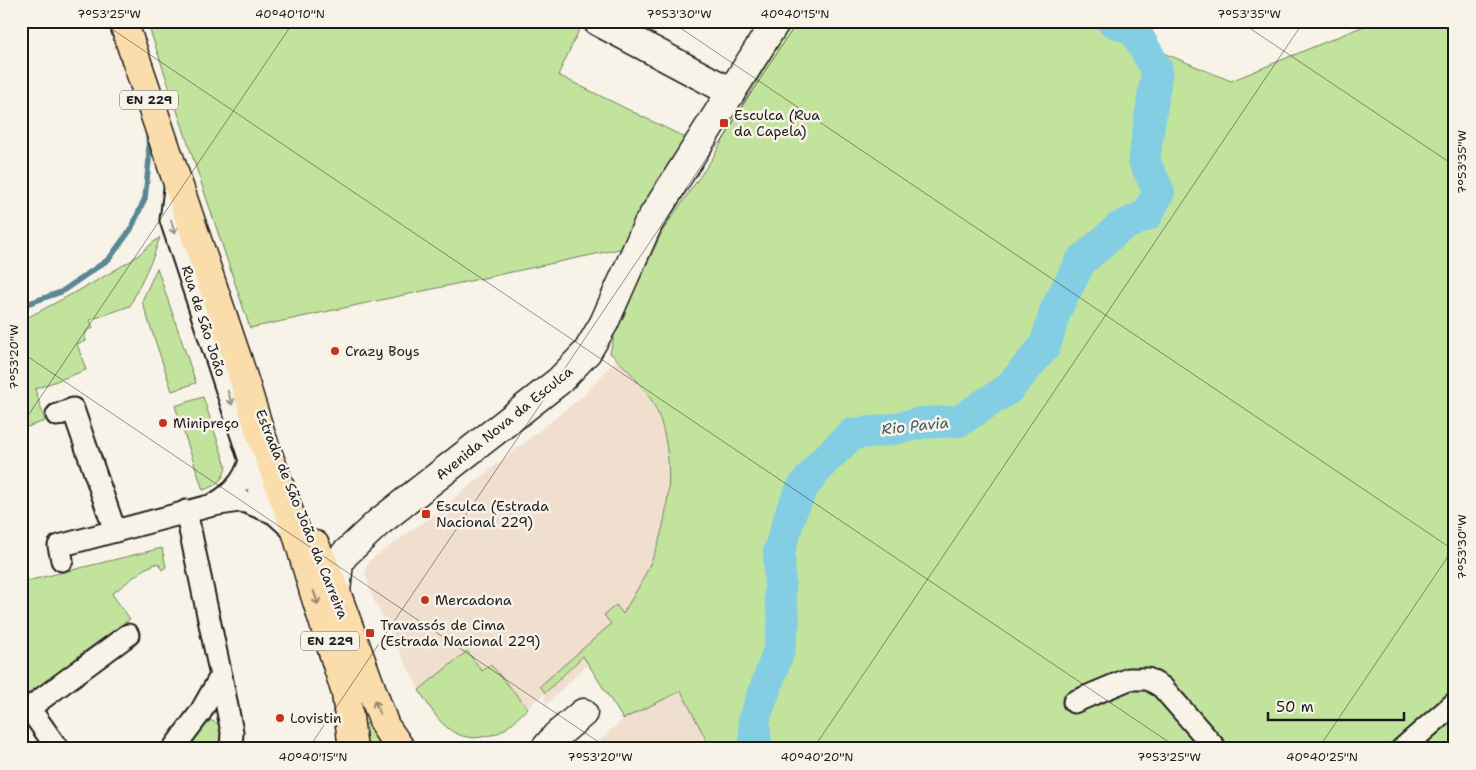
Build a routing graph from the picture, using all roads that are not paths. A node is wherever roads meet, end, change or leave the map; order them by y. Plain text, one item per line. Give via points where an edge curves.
1 (123, 21) edge
2 (597, 21) edge
3 (776, 21) edge
4 (731, 92) junction
5 (176, 179) junction
6 (57, 415) dead end
7 (250, 461) junction
8 (213, 505) junction
9 (186, 511) junction
10 (274, 513) junction
11 (378, 523) junction
12 (115, 531) junction
13 (303, 532) junction
14 (62, 560) dead end
15 (336, 592) junction
16 (128, 635) dead end
17 (221, 676) junction
18 (1074, 702) dead end
19 (1455, 703) edge
20 (25, 711) edge
21 (583, 713) dead end
22 (550, 743) edge
23 (58, 749) edge
24 (173, 749) edge
25 (231, 749) edge
26 (353, 749) edge
27 (401, 749) edge
28 (531, 749) edge
29 (1216, 749) edge
30 (1402, 749) edge

1 - 5 main road, Estrada de São João da Carreira / EN 229
2 - 4 street
3 - 4 street, Avenida Nova da Esculca
4 - 11 street, Avenida Nova da Esculca via 648,224 604,323 581,360 559,381
5 -> 7 street, Rua de São João via 171,220
5 - 13 main road, Estrada de São João da Carreira / EN 229 via 238,361 266,424
6 - 12 street via 73,409
7 - 8 street, Rua de São João via 238,486
7 - 10 street, Rua de São João via 261,494
8 - 9 street, Rua de São João
8 - 10 street, Rua de São João via 239,501
9 - 12 street, Rua de São João
9 - 17 street
10 - 13 street, Rua de São João
11 - 13 street, Avenida Nova da Esculca via 338,540 314,539
11 - 15 street, Avenida Nova da Esculca via 339,562
12 - 14 street, Rua de São João via 59,546
13 - 15 main road, Estrada de São João da Carreira / EN 229
13 -> 26 main road, Estrada de São João da Carreira / EN 229 via 314,592 346,693
27 -> 15 main road, Estrada de São João da Carreira / EN 229 via 385,726
16 - 20 street
17 - 24 street
17 - 25 street via 232,732
18 - 29 street via 1129,680 1148,680 1162,687
19 - 30 street
20 - 23 street
21 - 22 street
22 - 28 street

